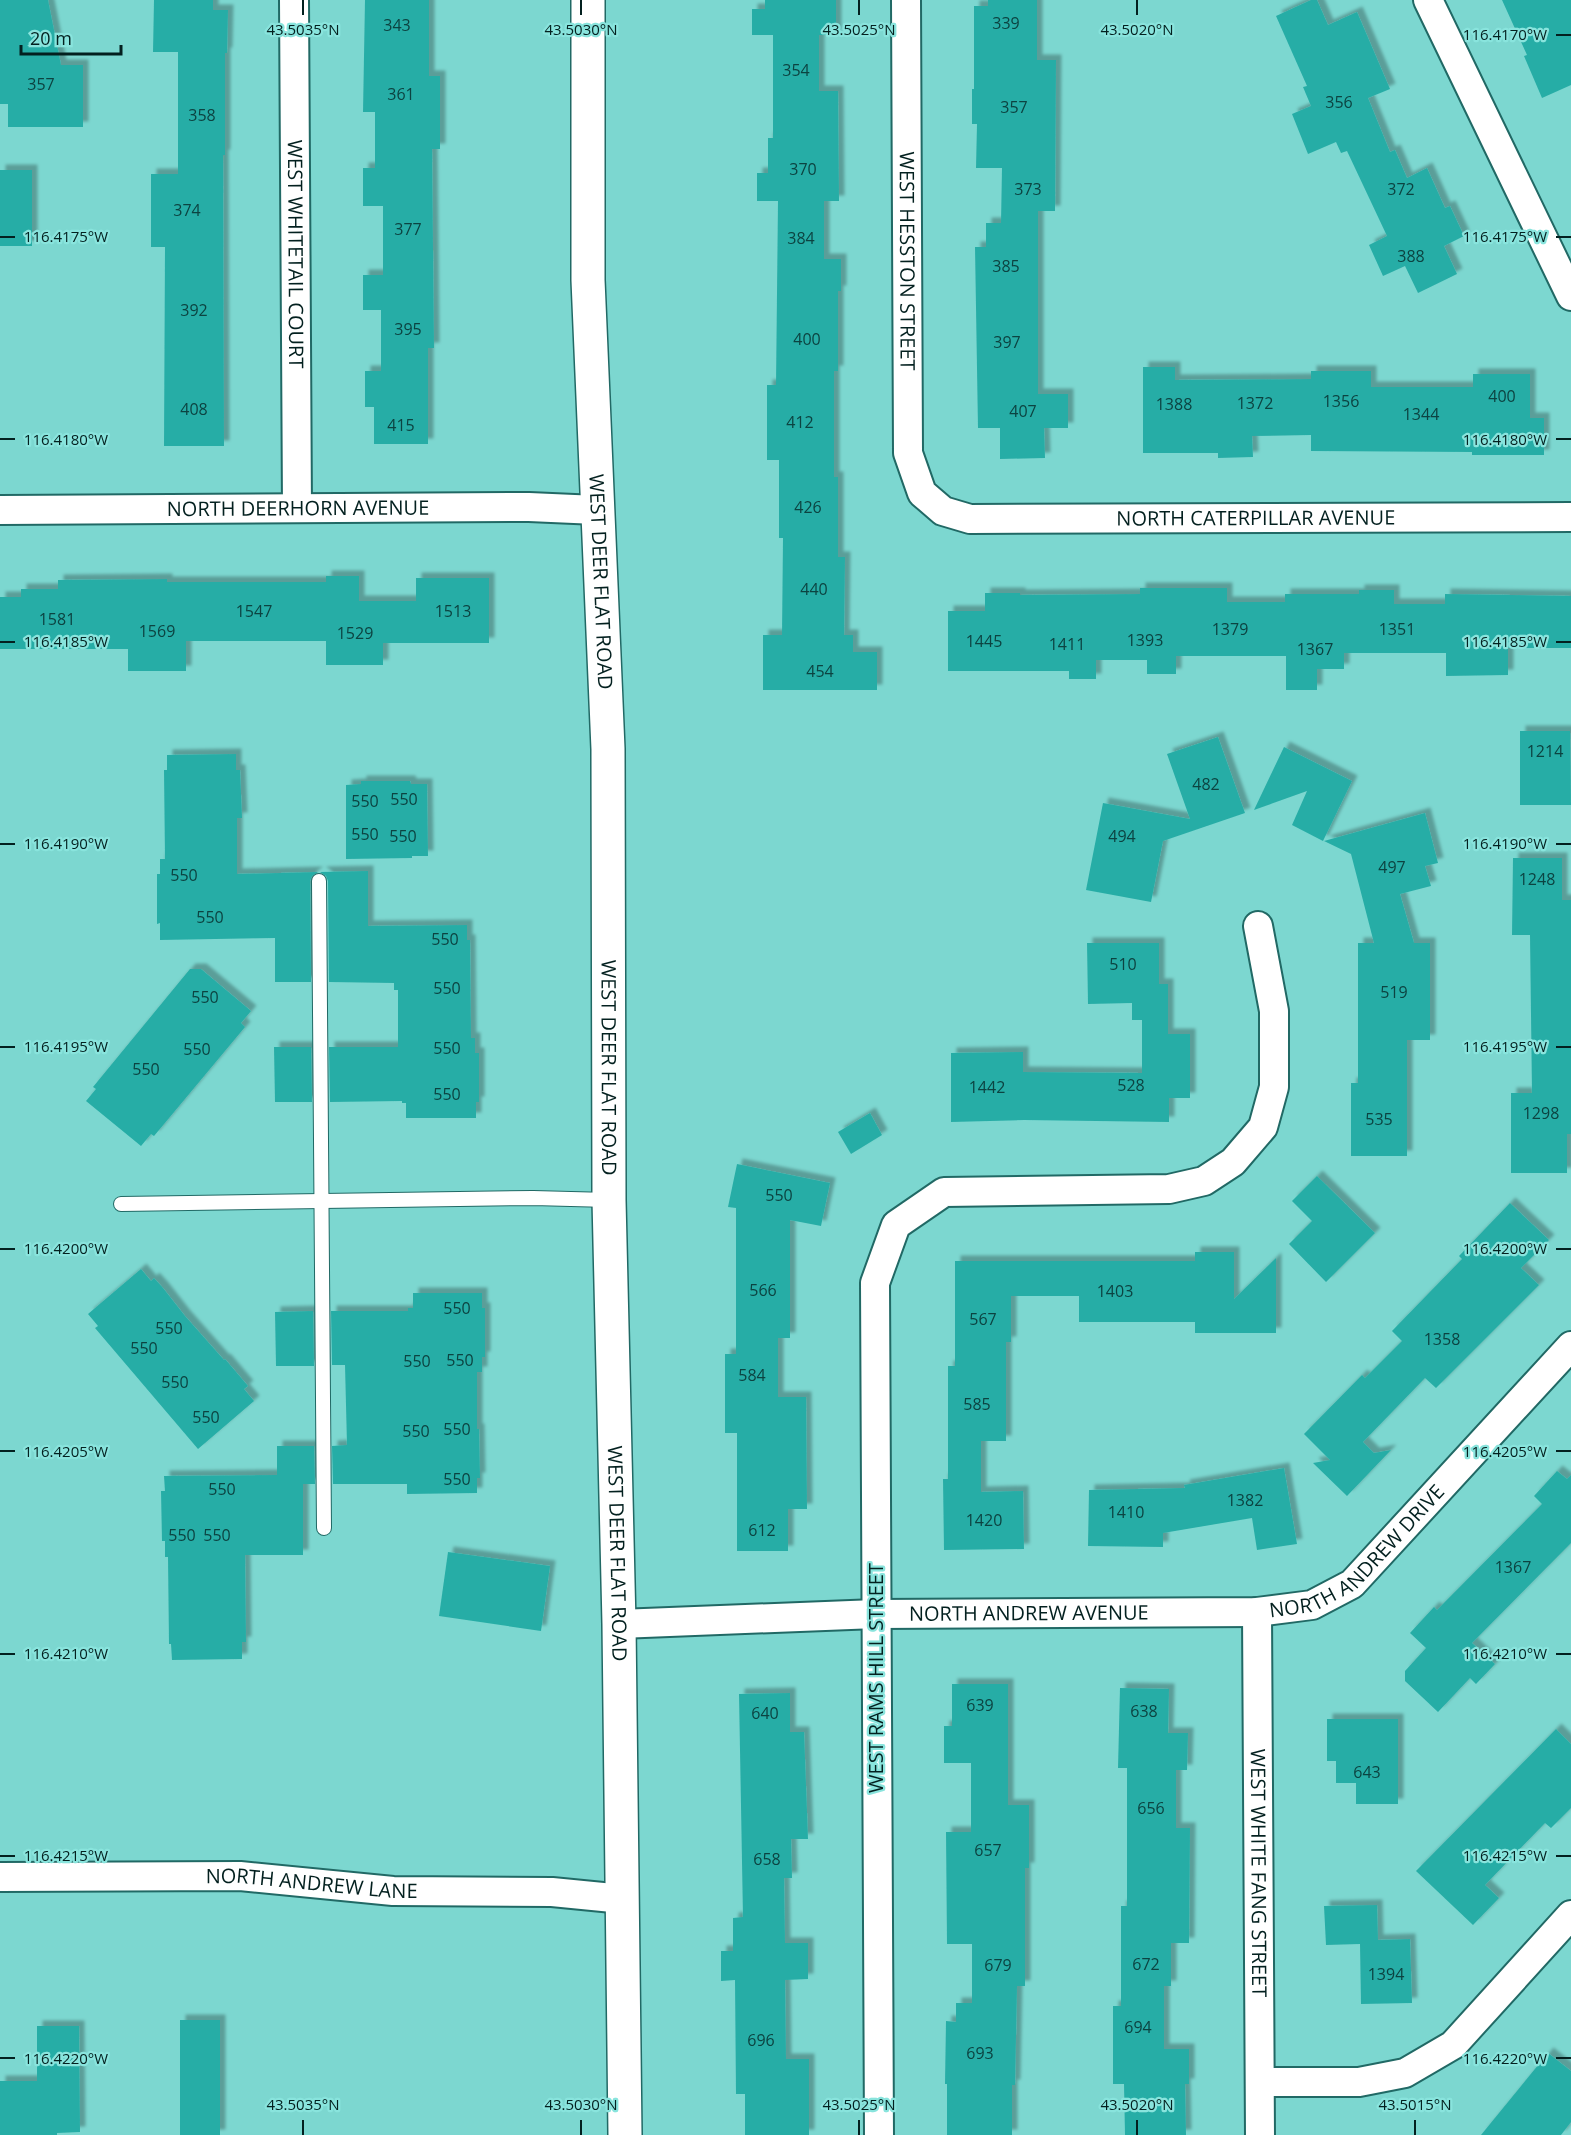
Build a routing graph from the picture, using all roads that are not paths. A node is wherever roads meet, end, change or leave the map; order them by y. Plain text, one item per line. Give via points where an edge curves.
1 (294, 0) edge
2 (588, 0) edge
3 (906, 0) edge
4 (1428, 0) edge
5 (1571, 296) edge
6 (297, 508) junction
7 (0, 510) edge
8 (597, 510) junction
9 (943, 511) joint
10 (1571, 517) edge
11 (319, 881) dead end
12 (1258, 926) dead end
13 (609, 1200) junction
14 (322, 1201) junction
15 (121, 1204) dead end
16 (1571, 1346) edge
17 (324, 1528) dead end
18 (1257, 1612) junction
19 (876, 1614) junction
20 (620, 1624) junction
21 (0, 1877) edge
22 (623, 1899) junction
23 (1571, 1915) edge
24 (1260, 2082) junction
25 (625, 2135) edge
26 (879, 2135) edge
27 (1260, 2135) edge

1 - 6 street, WEST WHITETAIL COURT
2 - 8 main road, WEST DEER FLAT ROAD via 588,280
3 - 9 street, WEST HESSTON STREET via 908,453 922,493
4 - 5 street
6 - 7 street, NORTH DEERHORN AVENUE
6 - 8 street, NORTH DEERHORN AVENUE
8 - 13 main road, WEST DEER FLAT ROAD via 608,749
9 - 10 street, NORTH CATERPILLAR AVENUE via 970,519
11 - 14 lane
12 - 19 street, WEST RAMS HILL STREET via 1274,1011 1274,1087 1263,1127 1233,1162 1204,1181 1169,1189 944,1192 896,1225 875,1283
13 - 14 lane
13 - 20 main road, WEST DEER FLAT ROAD
14 - 15 lane
14 - 17 lane
16 - 18 street, NORTH ANDREW DRIVE via 1352,1584 1312,1605
18 - 19 street, NORTH ANDREW AVENUE
18 - 24 street, WEST WHITE FANG STREET
19 - 20 street, NORTH ANDREW AVENUE
19 - 26 street, WEST RAMS HILL STREET
20 - 22 main road, WEST DEER FLAT ROAD
21 - 22 street, NORTH ANDREW LANE via 240,1876 393,1891 552,1892
22 - 25 main road, WEST DEER FLAT ROAD
23 - 24 street via 1453,2045 1405,2073 1359,2082
24 - 27 street, WEST WHITE FANG STREET

